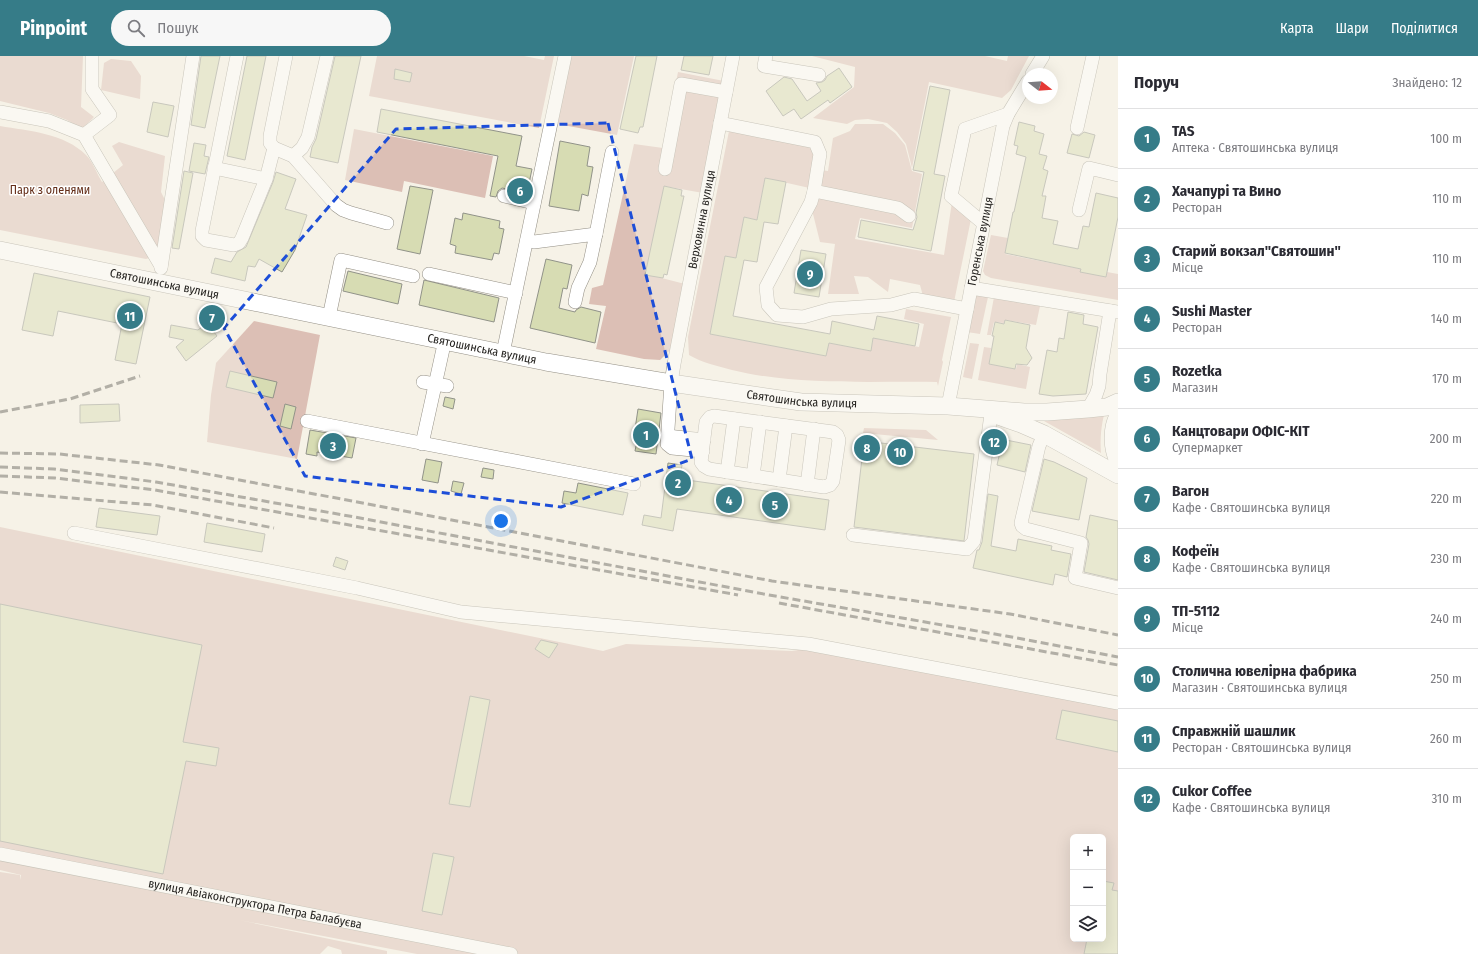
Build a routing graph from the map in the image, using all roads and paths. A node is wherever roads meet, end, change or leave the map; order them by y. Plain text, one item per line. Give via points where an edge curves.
1 (92, 56) edge
2 (193, 56) edge
3 (237, 56) edge
4 (286, 56) edge
5 (327, 56) edge
6 (565, 56) edge
7 (733, 56) edge
8 (766, 56) edge
9 (1043, 56) edge
10 (1093, 56) edge
11 (1036, 68) edge
12 (819, 75) dead end
13 (1022, 91) edge
14 (726, 92) junction
15 (0, 112) edge
16 (1008, 114) junction
17 (720, 123) junction
18 (1077, 128) dead end
19 (84, 135) junction
20 (274, 148) junction
21 (612, 152) dead end
22 (293, 156) junction
23 (214, 168) junction
24 (665, 169) dead end
25 (1118, 175) edge
26 (266, 179) junction
27 (814, 191) junction
28 (504, 196) dead end
29 (534, 203) junction
30 (1079, 210) dead end
31 (909, 216) dead end
32 (387, 223) dead end
33 (983, 224) junction
34 (596, 234) junction
35 (526, 240) junction
36 (0, 250) edge
37 (160, 274) junction
38 (429, 274) dead end
39 (413, 276) dead end
40 (971, 288) junction
41 (516, 293) junction
42 (575, 302) dead end
43 (967, 309) junction
44 (1114, 311) edge
45 (329, 316) junction
46 (445, 340) junction
47 (503, 353) junction
48 (670, 383) junction
49 (1099, 386) junction
50 (948, 406) junction
51 (1118, 407) edge
52 (969, 408) junction
53 (1088, 409) junction
54 (991, 414) junction
55 (734, 419) junction
56 (307, 421) dead end
57 (760, 422) junction
58 (786, 426) junction
59 (814, 429) junction
60 (1044, 434) junction
61 (422, 444) junction
62 (703, 445) junction
63 (1118, 461) edge
64 (727, 472) junction
65 (1118, 475) edge
66 (753, 476) junction
67 (779, 480) junction
68 (634, 484) dead end
69 (807, 485) junction
70 (74, 533) dead end
71 (853, 535) dead end
72 (1118, 588) edge
73 (1118, 703) edge
74 (0, 854) edge
75 (511, 954) edge

1 - 19 street via 92,89 110,115
2 - 37 street
3 - 23 street
4 - 20 street via 270,136 270,143
5 - 22 street via 308,137 302,148
6 - 29 street
7 - 14 street, Верховинна вулиця
8 - 12 street via 764,66
9 - 11 street
10 - 18 street
13 - 16 street, Горенська вулиця
14 - 17 street, Верховинна вулиця
14 - 24 street via 681,84
15 - 19 street via 50,121
16 - 33 street, Горенська вулиця via 1003,126
16 - 33 street via 964,129 951,196
17 - 27 street via 815,142 820,154
17 - 48 street, Верховинна вулиця
19 - 37 street
20 - 22 street
20 - 26 street
21 - 34 street
22 - 32 street via 340,207 351,213
23 - 26 street
23 - 26 street via 202,231 202,236 206,240 234,245 239,243
25 - 30 street via 1089,168
27 - 31 street via 898,208
27 - 43 street via 766,287 768,305 777,314 803,317 831,309 891,305 914,299
28 - 29 street
29 - 35 street
33 - 40 street, Горенська вулиця
34 - 35 street via 534,242
34 - 42 street via 590,262 578,288
35 - 41 street
36 - 37 main road, Святошинська вулиця
37 - 45 main road, Святошинська вулиця
38 - 41 street
39 - 45 street via 341,260
40 - 43 street, Горенська вулиця
40 - 44 street
41 - 47 street
43 - 50 street, Горенська вулиця
44 - 49 street
45 - 46 main road, Святошинська вулиця
46 - 47 main road, Святошинська вулиця
46 - 61 street
47 - 48 main road, Святошинська вулиця
48 - 50 main road, Святошинська вулиця via 801,402
48 - 62 street, Верховинна вулиця via 667,444 672,448
49 - 51 street
49 - 53 street
50 - 52 main road, Святошинська вулиця
51 - 53 main road, Святошинська вулиця
51 - 63 main road via 1113,435
52 - 53 main road, Святошинська вулиця via 1024,412
52 - 54 main road, Святошинська вулиця
54 - 60 main road, Святошинська вулиця
54 - 71 street via 974,541 967,549
55 - 57 street
55 - 62 street via 710,417 706,422
55 - 64 street
56 - 61 street
57 - 58 street
57 - 66 street
58 - 59 street
58 - 67 street
59 - 69 street
59 - 69 street via 833,432 839,440 830,486
60 - 65 main road, Святошинська вулиця
60 - 72 street via 1039,446 1022,526 1081,543 1075,578
61 - 68 street
62 - 64 street via 701,462 704,466
64 - 66 street
66 - 67 street
67 - 69 street
70 - 73 street via 357,588 461,612 808,644
74 - 75 street, вулиця Авіаконструктора Петра Балабуєва

